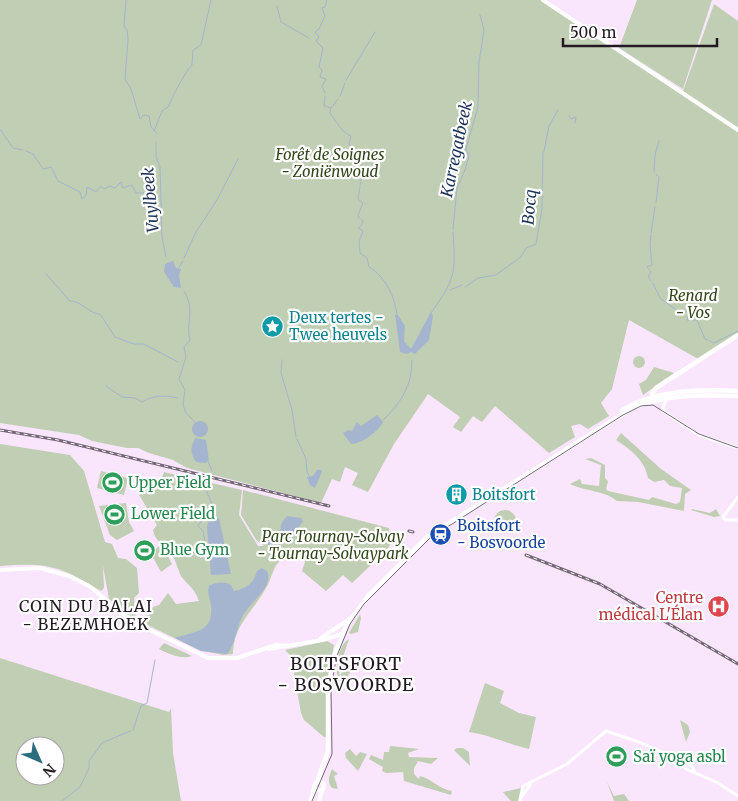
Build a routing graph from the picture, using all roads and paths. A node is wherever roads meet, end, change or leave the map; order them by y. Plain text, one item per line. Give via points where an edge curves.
1 (542, 0) edge
2 (738, 130) edge
3 (738, 335) edge
4 (738, 391) edge
5 (738, 396) edge
6 (655, 398) junction
7 (668, 399) junction
8 (738, 448) edge
9 (738, 498) edge
10 (736, 520) edge
11 (0, 570) edge
12 (351, 618) junction
13 (342, 634) junction
14 (326, 638) junction
15 (317, 640) junction
16 (339, 642) junction
17 (288, 646) junction
18 (262, 651) junction
19 (318, 782) junction
20 (534, 782) junction
21 (315, 788) junction
22 (322, 790) junction
23 (738, 796) edge
24 (311, 801) edge
25 (318, 801) edge
26 (520, 801) edge

1 - 2 main road
3 - 6 main road via 654,390
4 - 6 main road via 691,391
5 - 7 main road via 699,395
6 - 7 main road
6 - 12 main road via 629,406 416,545
7 - 8 street via 663,411 698,435
9 - 10 street via 728,516
11 - 18 main road via 40,568 69,576 89,586 133,622 206,656 234,658
12 - 13 main road
12 - 15 main road
13 - 14 main road
13 - 16 main road
14 - 15 main road
14 - 16 main road
15 - 17 main road
16 - 19 main road via 329,681 330,755
17 - 18 main road
17 - 18 main road via 274,646
19 - 21 main road
19 - 22 main road via 324,785
20 - 23 street via 567,764 606,731 677,759
20 - 26 street via 524,791
20 - 26 street via 522,788
21 - 22 main road
21 - 24 main road
22 - 25 main road

